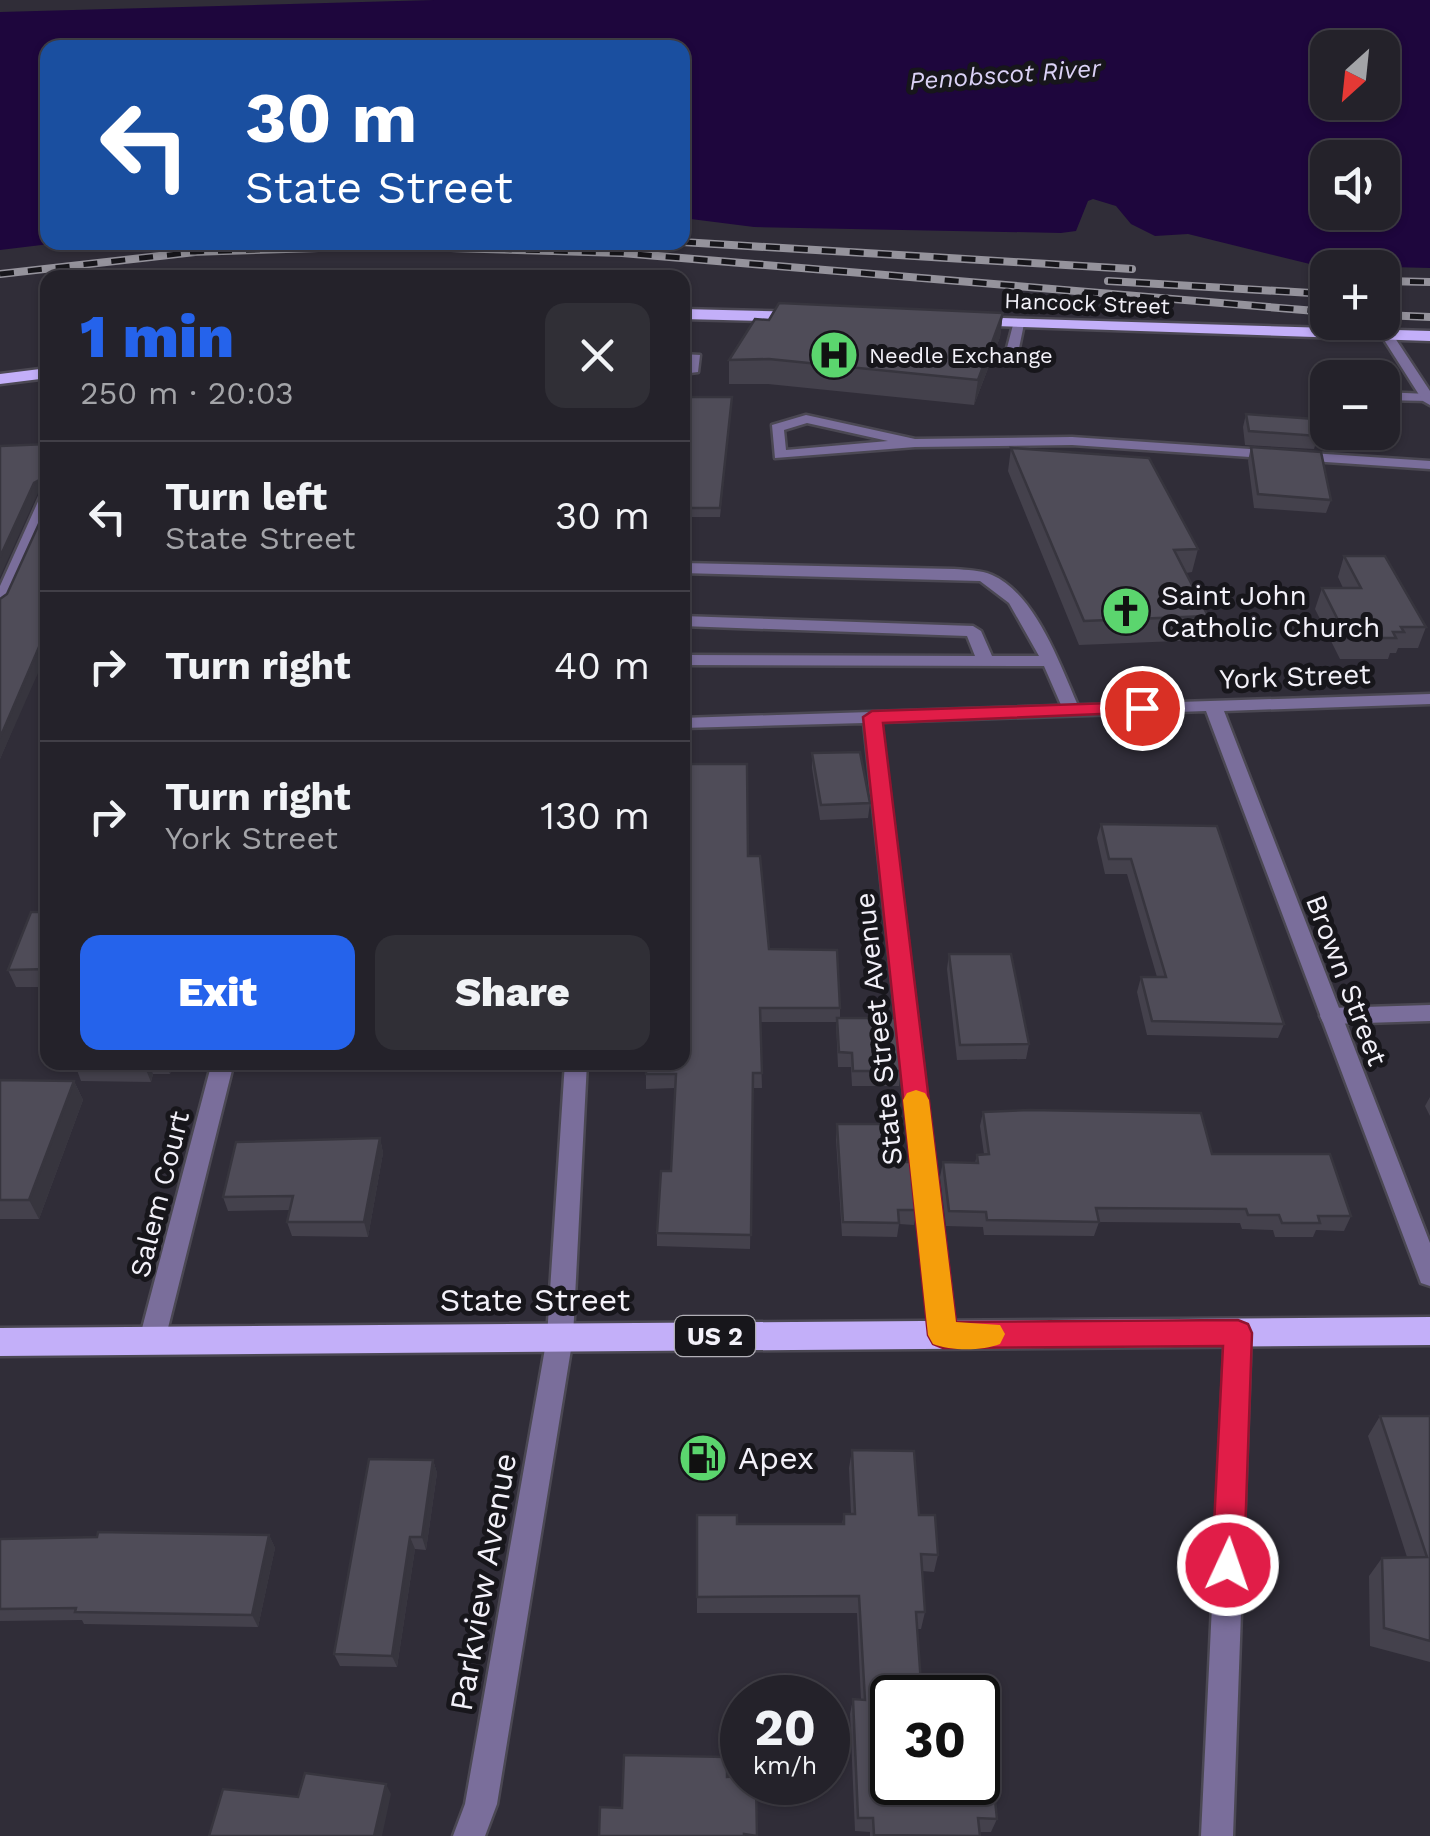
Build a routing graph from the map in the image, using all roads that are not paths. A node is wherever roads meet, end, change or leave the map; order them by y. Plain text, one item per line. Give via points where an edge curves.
1 (690, 314) edge
2 (821, 318) edge
3 (959, 322) edge
4 (1018, 324) junction
5 (1310, 333) edge
6 (1400, 335) edge
7 (1430, 336) edge
8 (1390, 340) edge
9 (1012, 348) dead end
10 (40, 375) edge
11 (0, 380) edge
12 (1400, 398) edge
13 (1429, 400) edge
14 (915, 443) junction
15 (1430, 465) edge
16 (40, 513) edge
17 (690, 568) edge
18 (0, 604) edge
19 (690, 621) edge
20 (690, 660) edge
21 (1048, 660) junction
22 (986, 661) junction
23 (1430, 699) edge
24 (1214, 706) junction
25 (1070, 710) junction
26 (872, 717) junction
27 (690, 723) edge
28 (1430, 1012) edge
29 (1332, 1016) junction
30 (221, 1070) edge
31 (576, 1070) edge
32 (1430, 1275) edge
33 (1430, 1331) edge
34 (1238, 1333) junction
35 (943, 1335) junction
36 (560, 1337) junction
37 (152, 1340) junction
38 (0, 1342) edge
39 (469, 1836) edge
40 (1217, 1836) edge

1 - 2 main road
3 - 4 main road, Hancock Street
4 - 5 main road, Hancock Street
4 - 9 street
6 - 7 main road, Hancock Street
8 - 13 street
10 - 11 main road
12 - 13 street
14 - 14 street via 780,456 777,428 806,419
14 - 15 street via 1072,441
16 - 18 street
17 - 21 street via 987,578 1011,597
19 - 22 street via 974,631
20 - 22 street
21 - 22 street
21 - 25 street
23 - 24 street, York Street
24 - 25 street, York Street
24 - 29 street, Brown Street
25 - 26 street, York Street
26 - 27 street, York Street
26 - 35 street, State Street Avenue
28 - 29 street
29 - 32 street, Brown Street
30 - 37 street, Salem Court
31 - 36 street, Parkview Avenue
33 - 34 main road, State Street / US 2
34 - 35 main road, State Street / US 2
34 - 40 street
35 - 36 main road, State Street / US 2
36 - 37 main road, State Street / US 2
36 - 39 street, Parkview Avenue via 480,1804
37 - 38 main road, State Street / US 2

